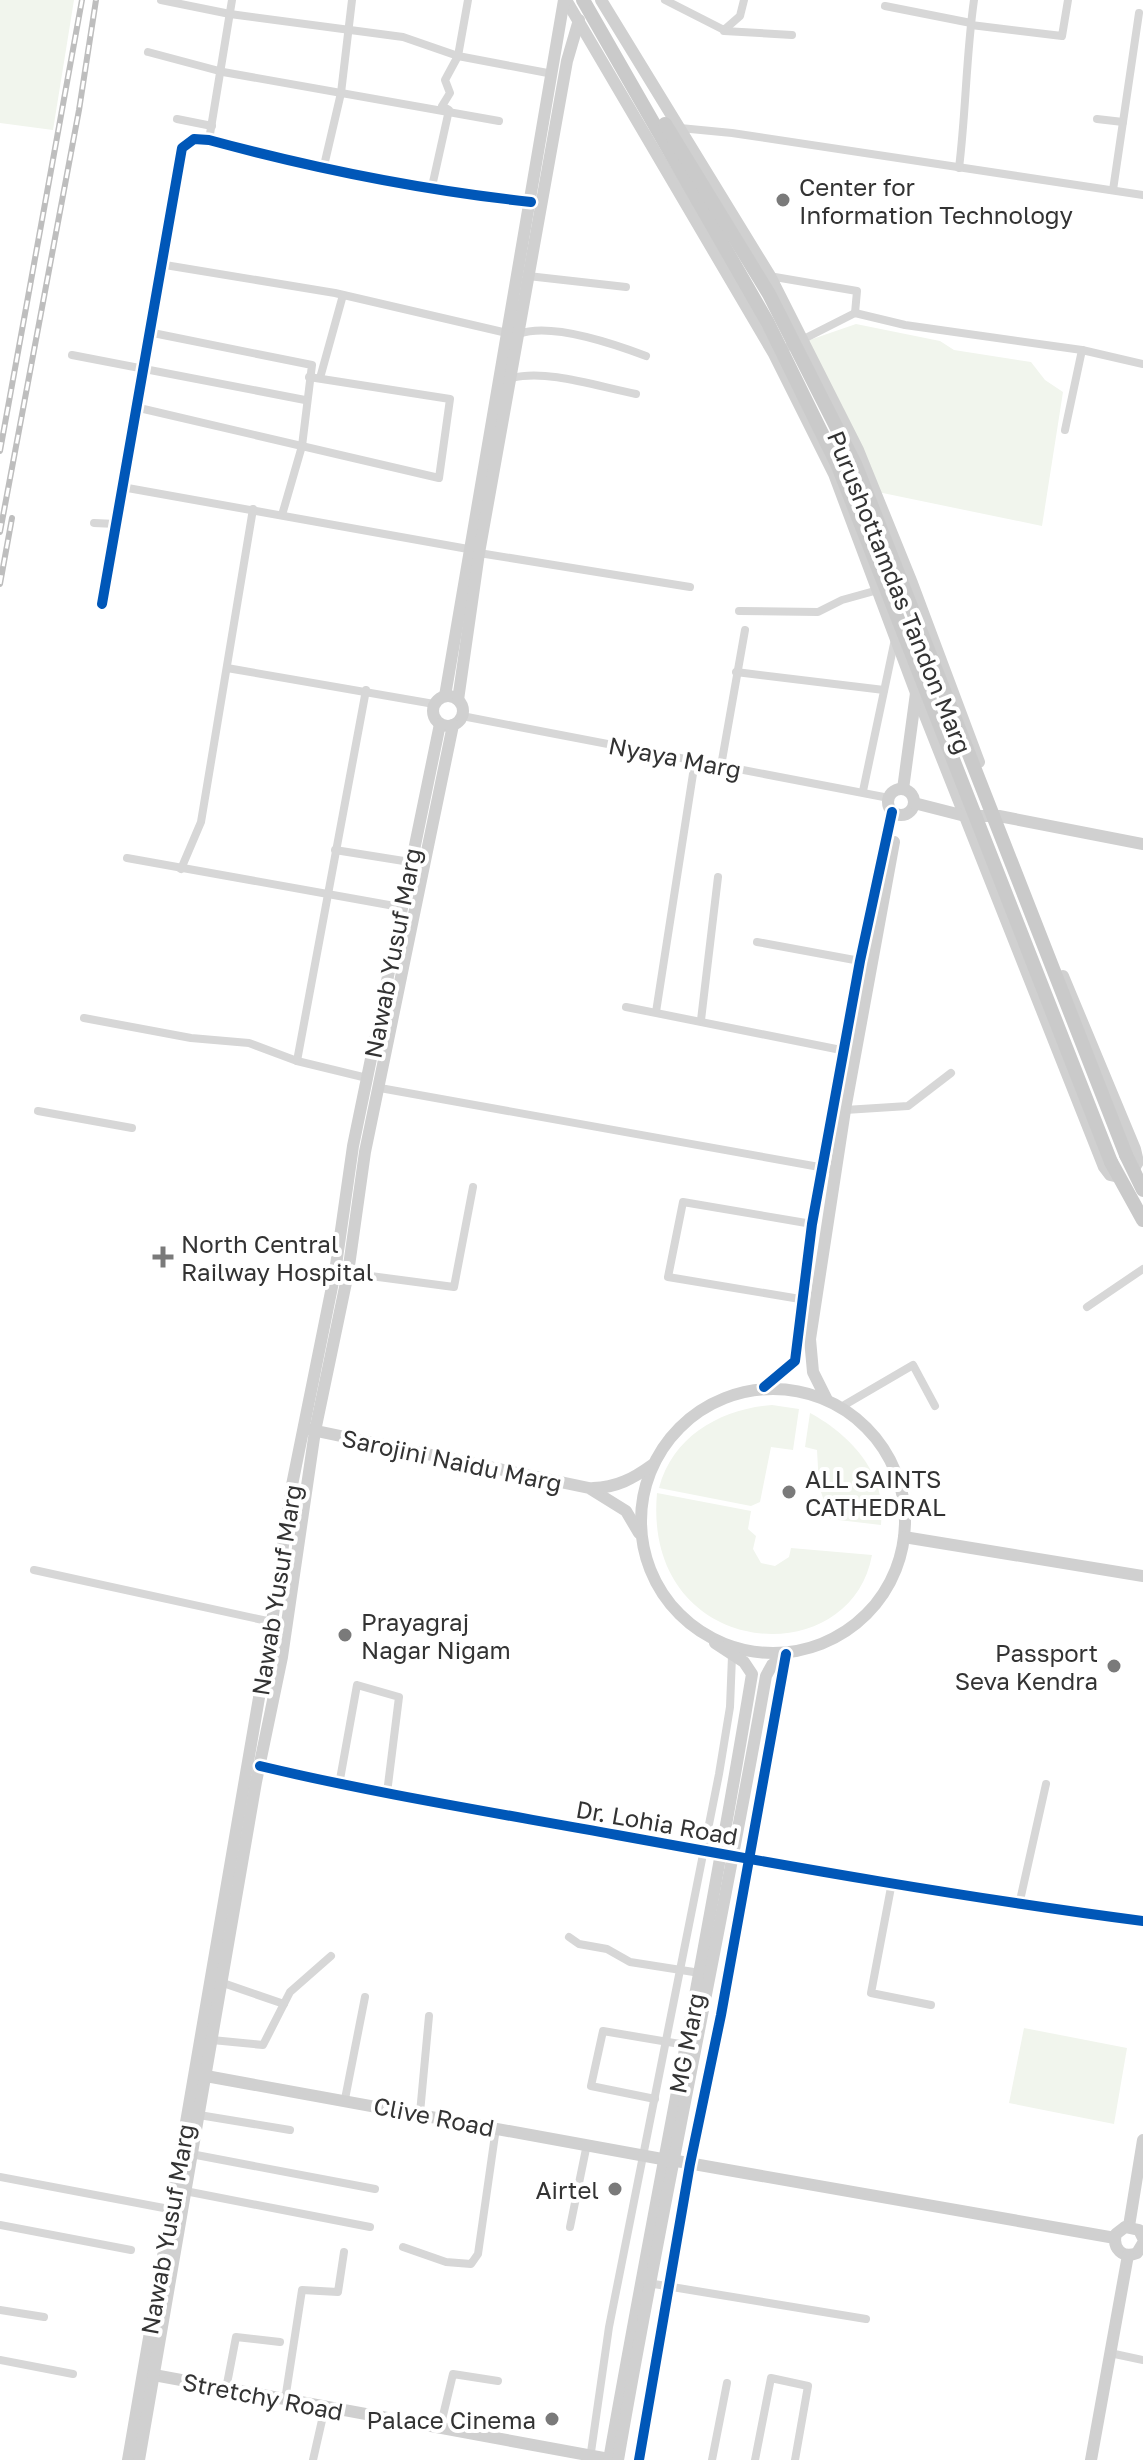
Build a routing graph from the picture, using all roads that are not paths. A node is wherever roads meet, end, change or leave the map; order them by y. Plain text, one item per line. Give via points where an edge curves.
1 (161, 0) edge
2 (232, 0) edge
3 (352, 0) edge
4 (468, 0) edge
5 (565, 0) edge
6 (583, 0) edge
7 (590, 0) edge
8 (665, 0) edge
9 (744, 0) edge
10 (974, 0) edge
11 (1068, 0) edge
12 (605, 3) edge
13 (885, 6) dead end
14 (1139, 13) dead end
15 (230, 14) junction
16 (579, 20) junction
17 (971, 24) junction
18 (724, 30) junction
19 (346, 31) junction
20 (792, 35) dead end
21 (148, 52) dead end
22 (458, 56) junction
23 (223, 72) junction
24 (553, 74) junction
25 (341, 93) junction
26 (449, 110) junction
27 (177, 119) dead end
28 (1097, 119) dead end
29 (499, 121) dead end
30 (1123, 122) junction
31 (212, 126) junction
32 (680, 128) junction
33 (643, 131) junction
34 (209, 140) junction
35 (959, 168) junction
36 (323, 170) junction
37 (1113, 190) junction
38 (431, 191) junction
39 (1143, 195) edge
40 (531, 202) junction
41 (159, 264) junction
42 (528, 276) junction
43 (770, 276) junction
44 (733, 283) junction
45 (626, 287) dead end
46 (343, 295) junction
47 (855, 313) junction
48 (148, 332) junction
49 (513, 333) junction
50 (800, 338) junction
51 (1082, 350) junction
52 (774, 354) junction
53 (72, 355) dead end
54 (646, 356) dead end
55 (1143, 364) edge
56 (142, 367) junction
57 (309, 377) junction
58 (320, 378) junction
59 (512, 378) junction
60 (636, 394) dead end
61 (305, 400) junction
62 (135, 407) junction
63 (1065, 430) dead end
64 (302, 446) junction
65 (122, 487) junction
66 (253, 509) junction
67 (282, 515) junction
68 (94, 523) dead end
69 (116, 524) junction
70 (474, 551) junction
71 (690, 587) dead end
72 (878, 590) junction
73 (102, 604) dead end
74 (739, 611) dead end
75 (745, 630) dead end
76 (896, 638) junction
77 (227, 668) junction
78 (736, 672) junction
79 (366, 690) junction
80 (884, 690) junction
81 (916, 693) junction
82 (440, 700) junction
83 (458, 700) junction
84 (452, 721) junction
85 (695, 761) junction
86 (721, 766) junction
87 (903, 789) junction
88 (863, 791) junction
89 (889, 798) junction
90 (914, 803) junction
91 (896, 814) junction
92 (965, 816) junction
93 (999, 816) junction
94 (1143, 844) edge
95 (335, 850) junction
96 (127, 858) dead end
97 (410, 862) junction
98 (181, 869) junction
99 (718, 877) dead end
100 (326, 896) junction
101 (400, 907) junction
102 (757, 942) dead end
103 (860, 961) junction
104 (626, 1007) dead end
105 (656, 1012) junction
106 (84, 1018) dead end
107 (701, 1020) junction
108 (850, 1051) junction
109 (297, 1061) junction
110 (951, 1073) dead end
111 (367, 1078) junction
112 (380, 1088) junction
113 (845, 1110) junction
114 (38, 1111) dead end
115 (132, 1128) dead end
116 (830, 1169) junction
117 (1133, 1170) junction
118 (1119, 1177) junction
119 (473, 1187) dead end
120 (1143, 1190) edge
121 (1143, 1220) edge
122 (812, 1224) junction
123 (1143, 1269) edge
124 (348, 1273) junction
125 (800, 1299) junction
126 (815, 1301) junction
127 (1087, 1307) dead end
128 (764, 1387) junction
129 (827, 1400) junction
130 (935, 1406) dead end
131 (841, 1407) junction
132 (309, 1430) junction
133 (655, 1463) junction
134 (589, 1488) junction
135 (904, 1537) junction
136 (642, 1540) junction
137 (34, 1570) dead end
138 (1143, 1576) edge
139 (272, 1622) junction
140 (715, 1643) junction
141 (786, 1654) junction
142 (732, 1656) junction
143 (260, 1766) junction
144 (1046, 1784) dead end
145 (339, 1785) junction
146 (387, 1793) junction
147 (704, 1851) junction
148 (728, 1855) junction
149 (749, 1859) junction
150 (892, 1882) junction
151 (1019, 1905) junction
152 (1143, 1921) edge
153 (569, 1937) dead end
154 (331, 1956) dead end
155 (680, 1970) junction
156 (700, 1973) junction
157 (223, 1983) junction
158 (365, 1997) dead end
159 (284, 2004) junction
160 (931, 2005) dead end
161 (429, 2016) dead end
162 (212, 2040) junction
163 (666, 2041) junction
164 (686, 2045) junction
165 (206, 2076) junction
166 (345, 2099) junction
167 (655, 2099) junction
168 (420, 2113) junction
169 (199, 2115) junction
170 (496, 2128) junction
171 (290, 2130) dead end
172 (1143, 2140) edge
173 (587, 2144) junction
174 (191, 2154) junction
175 (642, 2155) junction
176 (1142, 2159) edge
177 (667, 2160) junction
178 (690, 2164) junction
179 (0, 2177) edge
180 (375, 2189) dead end
181 (185, 2191) junction
182 (169, 2209) junction
183 (0, 2225) edge
184 (1129, 2226) junction
185 (370, 2227) dead end
186 (570, 2227) dead end
187 (1115, 2238) junction
188 (1143, 2243) edge
189 (403, 2247) dead end
190 (131, 2250) dead end
191 (344, 2252) dead end
192 (1128, 2255) junction
193 (648, 2283) junction
194 (670, 2287) junction
195 (0, 2310) edge
196 (44, 2317) dead end
197 (866, 2319) dead end
198 (280, 2342) dead end
199 (1110, 2353) junction
200 (0, 2360) edge
201 (1143, 2360) edge
202 (73, 2374) dead end
203 (154, 2375) junction
204 (498, 2381) dead end
205 (727, 2383) dead end
206 (226, 2389) junction
207 (285, 2400) junction
208 (325, 2407) junction
209 (440, 2428) junction
210 (590, 2458) edge
211 (128, 2460) edge
212 (139, 2460) edge
213 (313, 2460) edge
214 (609, 2460) edge
215 (618, 2460) edge
216 (639, 2460) edge
217 (712, 2460) edge
218 (755, 2460) edge
219 (795, 2460) edge
220 (1091, 2460) edge

1 - 15 street
2 - 15 street
3 - 19 street
4 - 22 street
5 - 16 main road, Purushottamdas Tandon Marg
5 - 24 main road
6 - 118 main road, bridge via 768,323 838,466
7 - 117 main road, bridge via 769,294 856,466
8 - 18 street
9 - 18 street via 740,16
10 - 17 street
11 - 17 street via 1062,36
12 - 16 street
12 - 32 main road, Purushottamdas Tandon Marg
13 - 17 street
14 - 30 street
15 - 19 street
15 - 23 street
16 - 33 main road, Purushottamdas Tandon Marg
16 - 42 main road via 571,39
17 - 35 street
18 - 20 street
19 - 22 street via 403,37
19 - 25 street
21 - 23 street
22 - 24 street
22 - 26 street via 445,80 450,93 442,106
23 - 25 street
23 - 31 street
24 - 40 main road
25 - 26 street
25 - 36 street
26 - 29 street
26 - 38 street
27 - 31 street
28 - 30 street
30 - 37 street
31 - 34 street
32 - 33 street
32 - 35 street
32 - 43 main road, Purushottamdas Tandon Marg
33 - 44 main road, Purushottamdas Tandon Marg
34 - 36 street
34 - 41 street via 194,139 182,148
35 - 37 street
36 - 38 street
37 - 39 street
38 - 40 street
40 - 49 main road
41 - 46 street
41 - 48 street
42 - 45 street
42 - 49 main road
43 - 44 street
43 - 47 street via 857,291
43 - 50 main road, Purushottamdas Tandon Marg
44 - 52 main road, Purushottamdas Tandon Marg
46 - 49 street
46 - 58 street
47 - 50 street
47 - 51 street
48 - 56 street
48 - 57 street via 312,365
49 - 54 street via 533,329
49 - 59 main road
49 - 70 main road
50 - 52 street
50 - 93 main road, Purushottamdas Tandon Marg via 867,470
51 - 55 street
51 - 63 street
52 - 72 main road, Purushottamdas Tandon Marg via 834,474
53 - 56 street
56 - 61 street
56 - 62 street
57 - 58 street
57 - 61 street
58 - 64 street via 450,399 439,478
59 - 60 street via 547,376
59 - 70 main road
61 - 64 street
62 - 64 street
62 - 65 street
64 - 67 street
65 - 66 street
65 - 69 street
66 - 67 street
66 - 77 street
67 - 70 street
68 - 69 street
69 - 73 street
70 - 71 street
70 - 82 main road
70 - 83 main road
72 - 74 street via 818,612
72 - 76 main road, Purushottamdas Tandon Marg
75 - 78 street
76 - 80 street
76 - 81 main road, Purushottamdas Tandon Marg
77 - 79 street
77 - 98 street via 201,822
78 - 80 street
78 - 86 street
79 - 82 street
79 - 95 street
80 - 88 street
81 - 87 main road
81 - 92 main road, Purushottamdas Tandon Marg
82 - 83 main road
82 - 84 main road via 433,712
83 - 84 main road
84 - 85 street, Nyaya Marg
84 - 97 main road, Nawab Yusuf Marg
84 - 112 main road, Nawab Yusuf Marg
85 - 86 street, Nyaya Marg
85 - 105 street
86 - 88 street, Nyaya Marg
87 - 89 main road
87 - 90 main road
88 - 89 street, Nyaya Marg
89 - 91 main road
90 - 91 main road via 907,814
90 - 92 main road
91 - 103 main road
91 - 108 main road
92 - 93 main road
92 - 118 main road, Purushottamdas Tandon Marg via 1104,1167
93 - 94 main road
93 - 117 main road, Purushottamdas Tandon Marg via 1135,1149 1138,1162
95 - 97 street
95 - 100 street
96 - 98 street
97 - 101 main road, Nawab Yusuf Marg
98 - 100 street
99 - 107 street
100 - 101 street
100 - 109 street
101 - 111 main road, Nawab Yusuf Marg
102 - 103 street
103 - 108 main road
104 - 105 street
105 - 107 street
106 - 109 street via 249,1043
107 - 108 street
108 - 113 main road
108 - 116 main road
109 - 111 street
110 - 113 street via 908,1106
111 - 132 main road, Nawab Yusuf Marg
112 - 116 street
112 - 124 main road, Nawab Yusuf Marg
113 - 116 main road
114 - 115 street
116 - 122 main road
116 - 126 main road
117 - 120 main road, Purushottamdas Tandon Marg
118 - 121 main road, Purushottamdas Tandon Marg
119 - 124 street via 454,1287
122 - 125 main road
122 - 125 street via 683,1202 668,1277
123 - 127 street
124 - 132 main road, Nawab Yusuf Marg
125 - 126 street
125 - 128 main road via 795,1361
126 - 129 main road via 810,1361
128 - 129 main road via 808,1391
128 - 133 main road via 738,1391 699,1411 666,1443
129 - 131 main road
130 - 131 street via 913,1365
131 - 135 main road via 874,1436 896,1473
132 - 134 main road, Sarojini Naidu Marg
132 - 139 main road, Nawab Yusuf Marg
132 - 143 main road, Nawab Yusuf Marg via 287,1626
133 - 134 main road via 608,1488
133 - 136 main road via 643,1497
134 - 136 main road via 626,1511
135 - 138 main road
135 - 141 main road via 891,1580 865,1616 829,1642
136 - 140 main road via 649,1566 670,1604
137 - 139 street
139 - 182 main road, Nawab Yusuf Marg
140 - 141 main road via 753,1653
140 - 142 main road, MG Marg
141 - 148 main road, MG Marg via 766,1676
141 - 149 street
142 - 147 street via 727,1730
142 - 148 main road, MG Marg via 752,1674
143 - 145 main road, Dr. Lohia Road
143 - 157 main road, Nawab Yusuf Marg
144 - 151 street
145 - 146 main road, Dr. Lohia Road
145 - 146 street via 357,1685 399,1697
146 - 147 main road, Dr. Lohia Road
147 - 148 main road, Dr. Lohia Road
147 - 155 street
148 - 149 main road, Dr. Lohia Road
148 - 156 main road, MG Marg
148 - 177 main road, MG Marg
149 - 150 main road, Dr. Lohia Road
149 - 178 street
150 - 151 main road, Dr. Lohia Road
150 - 160 street via 871,1993
151 - 152 main road, Dr. Lohia Road
153 - 155 street via 630,1962
154 - 159 street via 290,1992
155 - 156 street
155 - 163 street
156 - 164 main road, MG Marg
157 - 159 street
157 - 162 main road, Nawab Yusuf Marg
158 - 166 street
159 - 162 street via 263,2045
161 - 168 street
162 - 165 main road, Nawab Yusuf Marg
163 - 164 street
163 - 167 street
163 - 167 street via 603,2031 591,2086
164 - 177 main road, MG Marg
165 - 166 main road, Clive Road
165 - 169 main road, Nawab Yusuf Marg
166 - 168 main road, Clive Road
167 - 175 street
168 - 170 main road, Clive Road
169 - 171 street
169 - 174 main road, Nawab Yusuf Marg
170 - 173 main road, Clive Road
170 - 189 street via 478,2254 471,2264 446,2262
172 - 176 main road
173 - 175 main road, Clive Road
173 - 186 street
174 - 180 street
174 - 181 main road, Nawab Yusuf Marg
175 - 177 main road, Clive Road
175 - 210 street
176 - 184 main road
177 - 178 main road, Clive Road
177 - 193 main road, MG Marg
177 - 214 main road, MG Marg
178 - 187 main road, Clive Road
178 - 194 street
179 - 182 street
181 - 185 street
181 - 203 main road, Nawab Yusuf Marg
182 - 211 main road, Nawab Yusuf Marg
183 - 190 street
184 - 187 main road
184 - 188 main road via 1139,2230
187 - 192 main road via 1116,2248
188 - 192 main road via 1137,2253
191 - 207 street via 338,2292 302,2290
192 - 199 main road
193 - 194 street
193 - 215 main road, MG Marg
194 - 197 street
194 - 216 street
195 - 196 street
198 - 206 street via 236,2337
199 - 201 street
199 - 220 main road
200 - 202 street
203 - 206 main road, Stretchy Road
203 - 212 main road, Nawab Yusuf Marg
204 - 209 street via 453,2374
205 - 217 street
206 - 207 main road, Stretchy Road
207 - 208 main road, Stretchy Road
208 - 209 main road, Stretchy Road
208 - 213 street
209 - 210 main road, Stretchy Road
210 - 214 main road, Stretchy Road
218 - 219 street via 771,2378 808,2386

